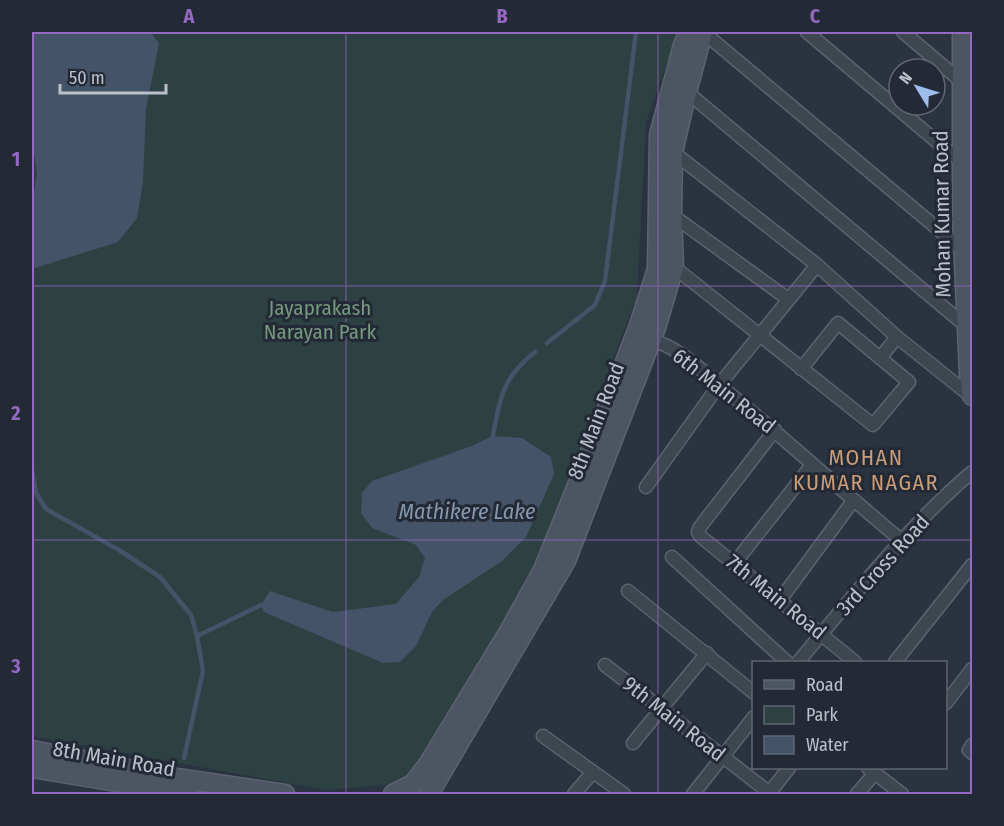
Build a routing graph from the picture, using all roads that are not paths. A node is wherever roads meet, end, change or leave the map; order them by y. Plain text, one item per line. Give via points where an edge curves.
1 (689, 32) edge
2 (703, 32) edge
3 (807, 32) edge
4 (903, 32) edge
5 (963, 32) edge
6 (962, 81) junction
7 (687, 92) junction
8 (673, 153) junction
9 (961, 162) junction
10 (672, 215) junction
11 (963, 250) junction
12 (817, 265) junction
13 (674, 267) junction
14 (788, 299) junction
15 (969, 326) edge
16 (758, 335) junction
17 (897, 337) junction
18 (651, 340) junction
19 (880, 358) junction
20 (801, 369) junction
21 (628, 376) junction
22 (719, 385) junction
23 (972, 397) edge
24 (775, 430) junction
25 (812, 465) junction
26 (972, 472) edge
27 (646, 487) dead end
28 (853, 501) junction
29 (902, 541) junction
30 (672, 557) dead end
31 (734, 564) junction
32 (972, 566) edge
33 (628, 591) dead end
34 (780, 600) junction
35 (822, 634) junction
36 (707, 653) junction
37 (785, 661) edge
38 (800, 661) edge
39 (853, 661) edge
40 (897, 661) edge
41 (605, 665) dead end
42 (972, 669) edge
43 (752, 692) edge
44 (947, 700) edge
45 (661, 710) junction
46 (752, 718) edge
47 (543, 736) dead end
48 (633, 744) dead end
49 (972, 745) edge
50 (32, 750) edge
51 (972, 753) edge
52 (443, 755) junction
53 (722, 757) junction
54 (32, 768) edge
55 (788, 769) edge
56 (871, 770) edge
57 (593, 772) junction
58 (770, 793) edge
59 (189, 795) edge
60 (285, 795) edge
61 (393, 795) edge
62 (429, 795) edge
63 (574, 795) edge
64 (624, 795) edge
65 (693, 795) edge
66 (857, 795) edge
67 (902, 795) edge

1 - 21 street via 659,135 657,268
2 - 7 street, 8th Main Road
2 - 11 street
3 - 9 street
4 - 6 street
5 - 6 street, Mohan Kumar Road
6 - 9 street, Mohan Kumar Road
7 - 8 street, 8th Main Road
7 - 15 street
8 - 10 street, 8th Main Road
8 - 12 street
9 - 11 street, Mohan Kumar Road
10 - 13 street, 8th Main Road
10 - 14 street
11 - 15 street, Mohan Kumar Road
12 - 14 street
12 - 17 street
13 - 16 street
13 - 18 street, 8th Main Road
14 - 16 street
15 - 23 street, Mohan Kumar Road
16 - 20 street
16 - 22 street
17 - 19 street
17 - 23 street
18 - 21 street, 8th Main Road
18 - 22 street, 6th Main Road via 678,352
19 - 20 street via 838,323
19 - 20 street via 909,382 873,425
21 - 52 street, 8th Main Road via 566,561
22 - 24 street, 6th Main Road
22 - 27 street
24 - 25 street, 6th Main Road
24 - 31 street, 7th Main Road via 698,532
25 - 28 street, 6th Main Road
25 - 31 street
26 - 29 street, 3rd Cross Road
28 - 29 street, 6th Main Road
28 - 34 street
29 - 35 street, 3rd Cross Road
30 - 37 street
31 - 34 street, 7th Main Road
32 - 40 street
33 - 36 street
34 - 35 street, 7th Main Road
35 - 38 street, 3rd Cross Road
35 - 39 street, 7th Main Road
36 - 43 street
36 - 45 street
41 - 45 street, 9th Main Road
42 - 44 street
45 - 48 street
45 - 53 street, 9th Main Road
46 - 53 street
47 - 57 street
49 - 51 street
50 - 60 street
52 - 61 street via 413,783
52 - 62 street, 8th Main Road
53 - 58 street, 9th Main Road
53 - 65 street
54 - 59 street, 8th Main Road
55 - 58 street
56 - 66 street
56 - 67 street
57 - 63 street
57 - 64 street

